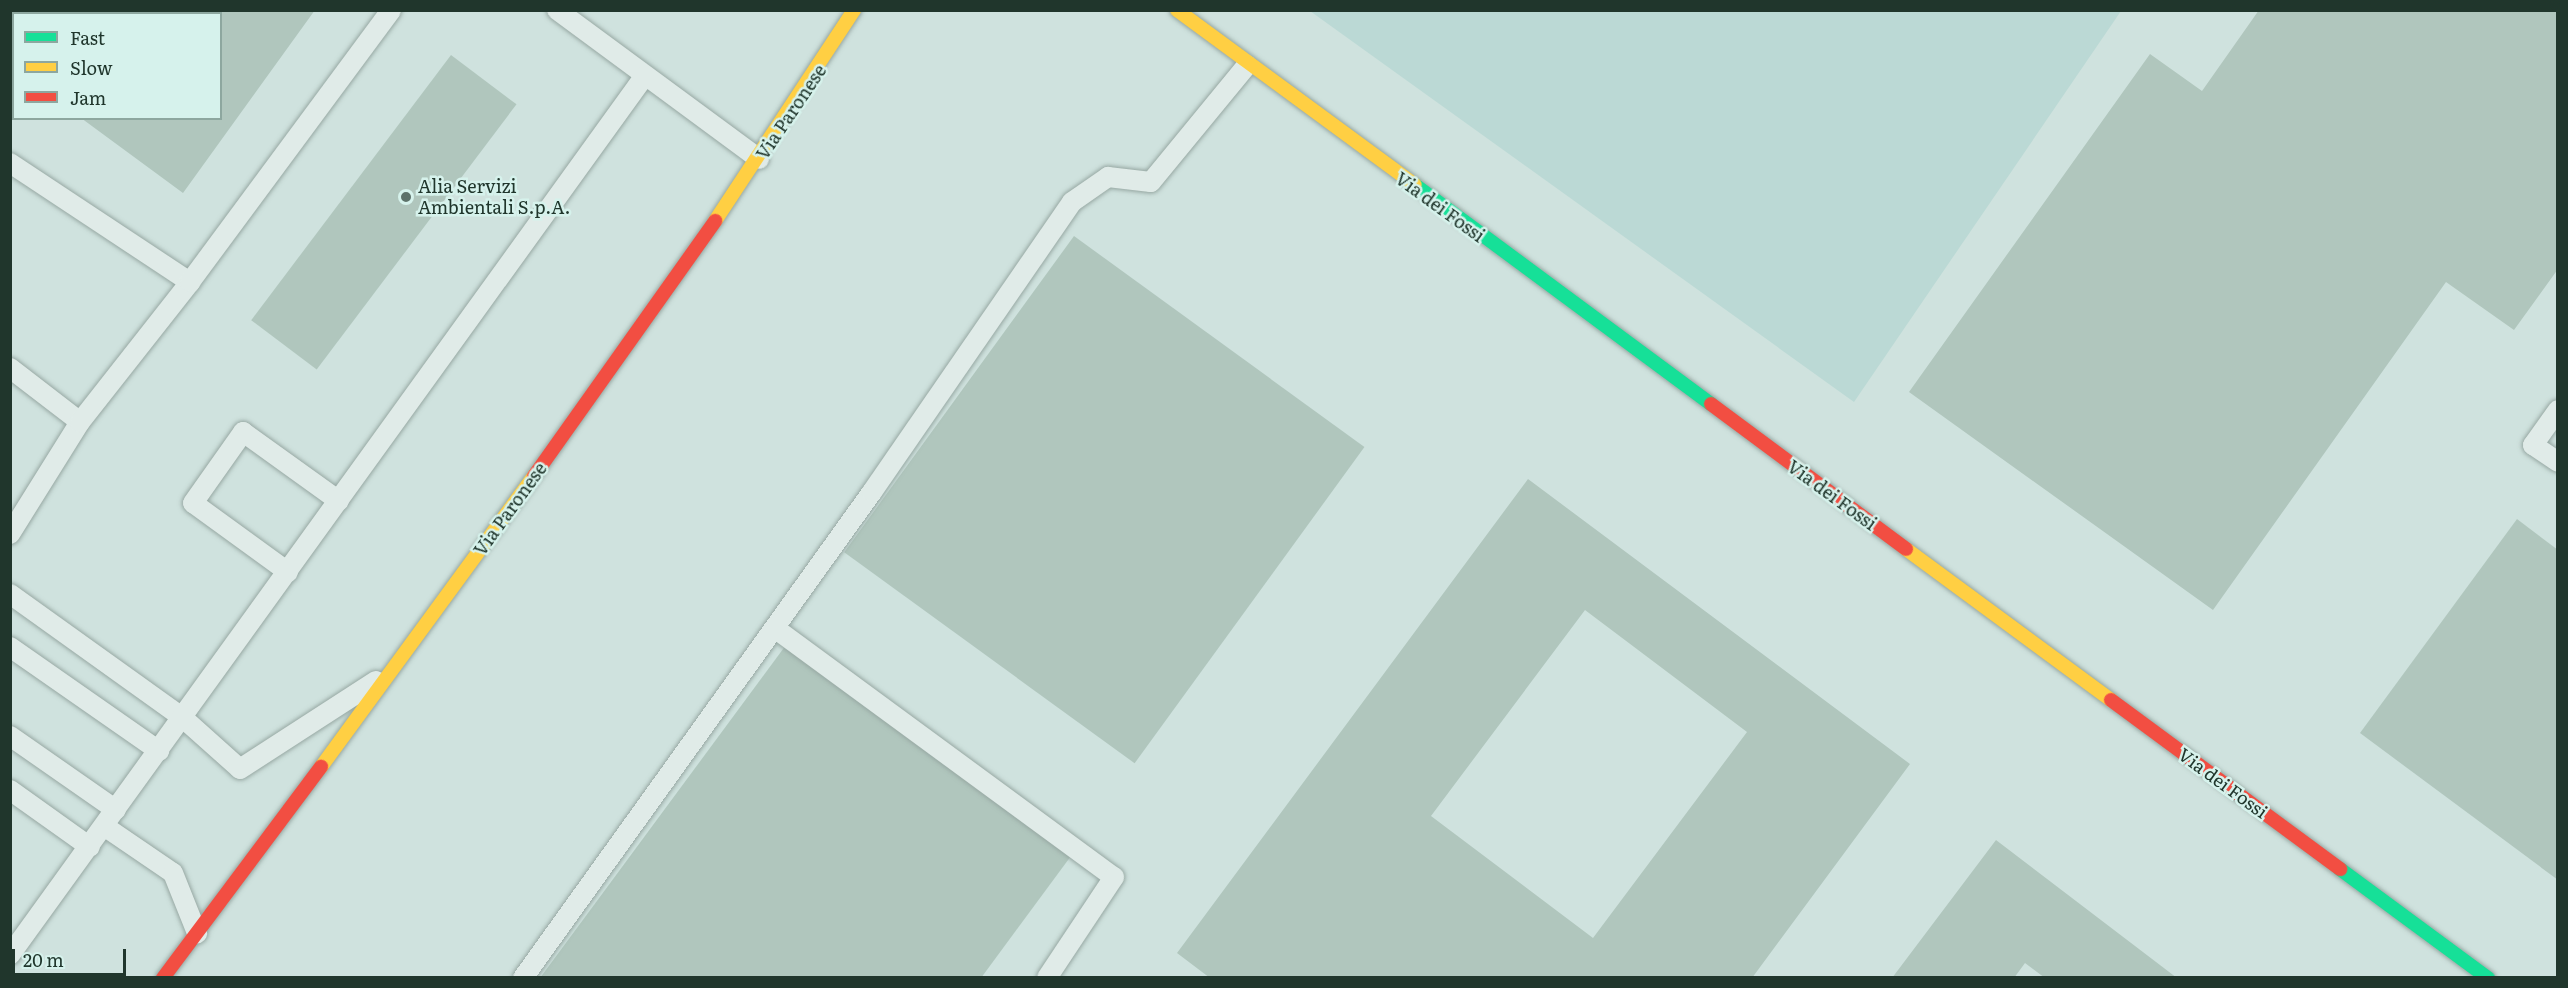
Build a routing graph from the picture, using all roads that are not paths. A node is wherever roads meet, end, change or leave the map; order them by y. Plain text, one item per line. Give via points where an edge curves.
1 (391, 10) edge
2 (557, 10) edge
3 (854, 10) edge
4 (1177, 10) edge
5 (869, 17) dead end
6 (840, 37) junction
7 (1246, 65) junction
8 (644, 77) junction
9 (759, 159) junction
10 (10, 163) edge
11 (190, 282) junction
12 (10, 368) edge
13 (2558, 410) edge
14 (80, 422) junction
15 (2558, 462) edge
16 (339, 501) junction
17 (10, 534) edge
18 (288, 572) junction
19 (10, 594) edge
20 (776, 629) junction
21 (10, 647) edge
22 (394, 670) junction
23 (183, 718) junction
24 (10, 736) edge
25 (159, 751) junction
26 (10, 790) edge
27 (116, 810) junction
28 (104, 826) junction
29 (90, 847) junction
30 (197, 933) junction
31 (10, 954) edge
32 (166, 976) edge
33 (523, 978) edge
34 (1047, 978) edge
35 (2488, 978) edge

1 - 11 lane
2 - 8 lane
3 - 6 street, Via Paronese
4 - 7 street, Via dei Fossi
5 - 6 street, Via Paronese
6 - 9 street, Via Paronese
7 - 20 lane via 1151,182 1108,177 1072,202
7 - 35 street, Via dei Fossi
8 - 9 lane
8 - 16 lane
9 - 22 street, Via Paronese
10 - 11 lane
11 - 14 lane
12 - 14 lane
13 - 15 lane via 2533,445
14 - 17 lane
16 - 18 lane
16 - 18 lane via 243,432 193,503
18 - 23 lane
19 - 23 lane
20 - 33 lane
20 - 34 lane via 1114,877
21 - 25 lane
22 - 23 lane via 240,769
22 - 30 street, Via Paronese
23 - 25 lane
24 - 27 lane
25 - 27 lane
26 - 29 lane
27 - 28 lane
28 - 29 lane
28 - 30 lane via 173,873
29 - 31 lane
30 - 32 street, Via Paronese

